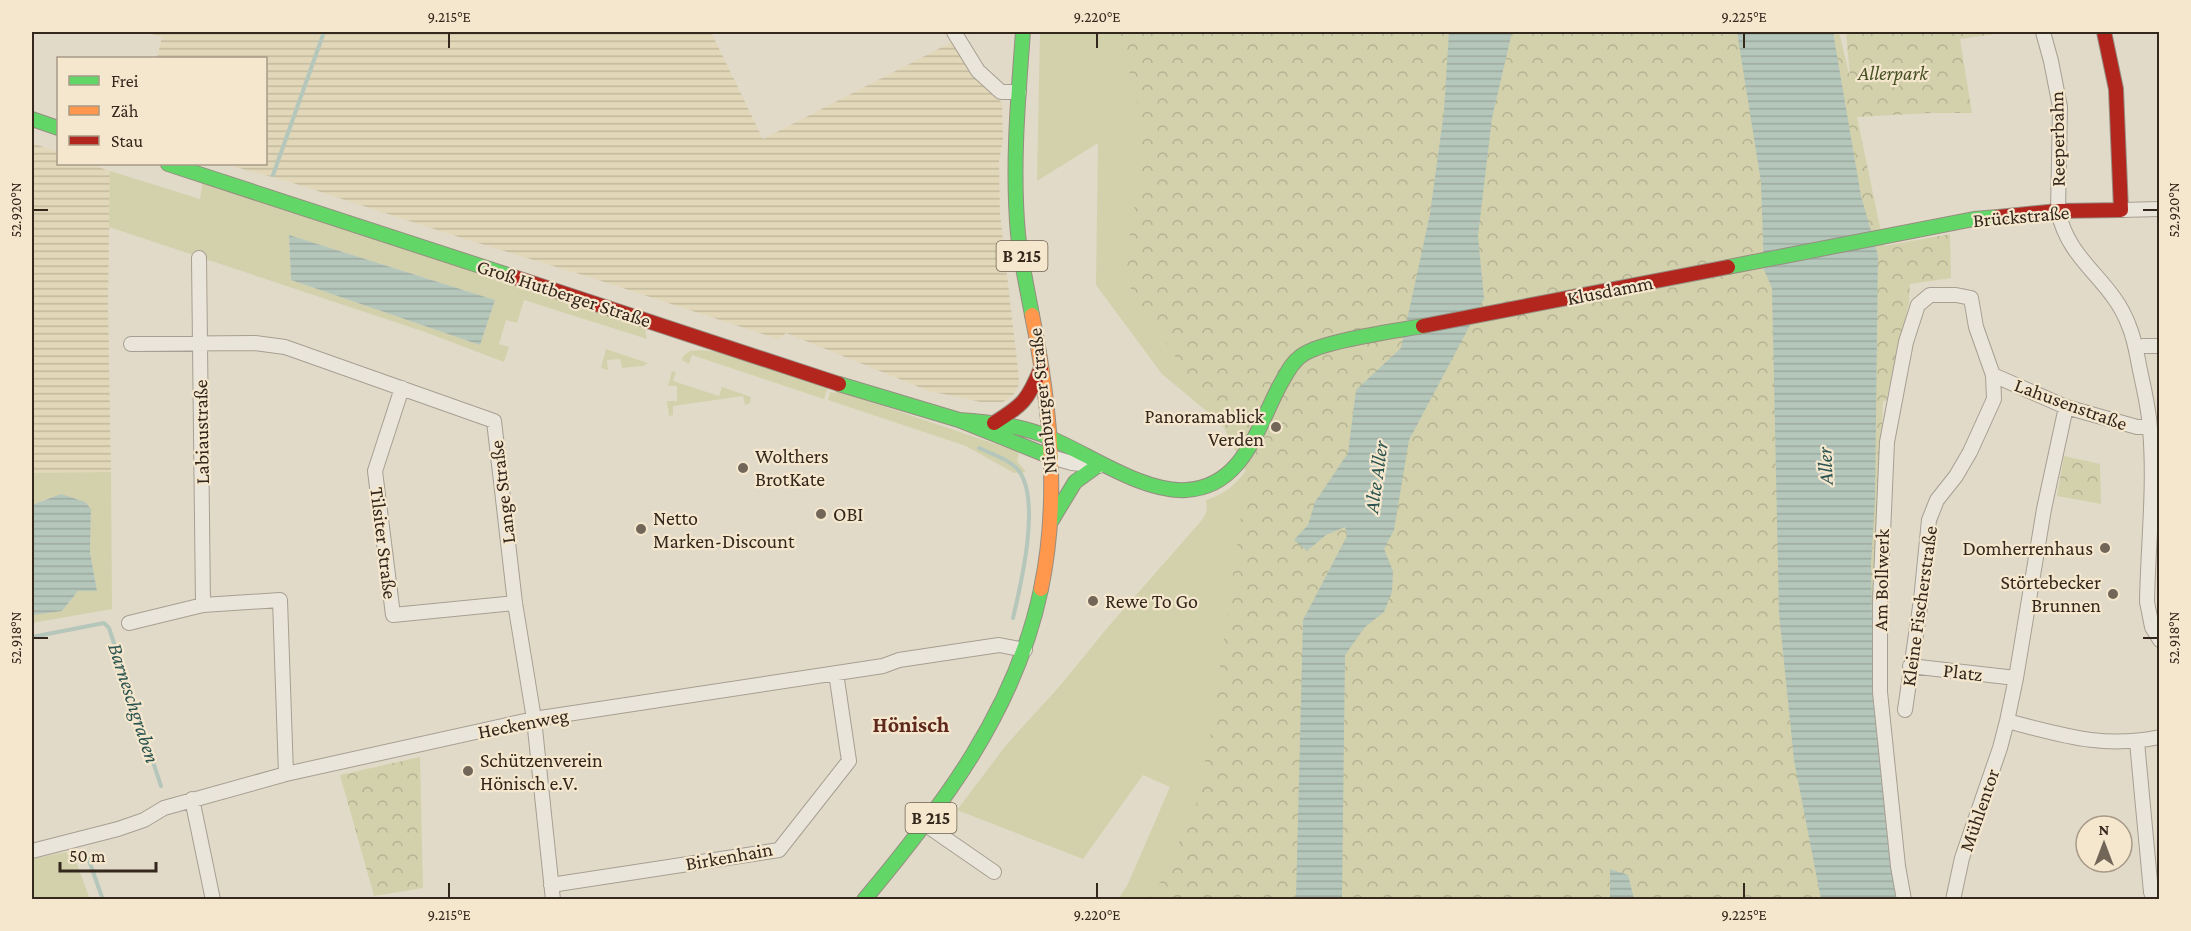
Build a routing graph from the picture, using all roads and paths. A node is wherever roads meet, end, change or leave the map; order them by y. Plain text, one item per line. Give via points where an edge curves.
1 (954, 32) edge
2 (1023, 32) edge
3 (2043, 32) edge
4 (2104, 32) edge
5 (1019, 92) junction
6 (32, 119) edge
7 (57, 128) edge
8 (171, 165) edge
9 (2160, 209) edge
10 (2121, 210) junction
11 (2058, 211) junction
12 (1885, 237) joint
13 (199, 258) dead end
14 (200, 343) junction
15 (1334, 343) joint
16 (131, 344) dead end
17 (2143, 346) dead end
18 (2160, 346) edge
19 (1041, 368) junction
20 (1993, 375) junction
21 (402, 388) junction
22 (2066, 407) junction
23 (959, 420) junction
24 (994, 423) junction
25 (2150, 427) junction
26 (1049, 437) junction
27 (1051, 457) junction
28 (1101, 466) junction
29 (1050, 524) junction
30 (2154, 555) edge
31 (515, 603) junction
32 (203, 605) junction
33 (129, 623) dead end
34 (2160, 640) edge
35 (1025, 650) junction
36 (1910, 666) junction
37 (836, 673) junction
38 (2016, 678) junction
39 (1905, 710) dead end
40 (534, 719) junction
41 (2007, 721) junction
42 (2160, 737) edge
43 (2137, 742) junction
44 (286, 774) junction
45 (192, 800) junction
46 (926, 825) junction
47 (32, 851) edge
48 (994, 872) dead end
49 (551, 885) junction
50 (213, 900) edge
51 (553, 900) edge
52 (864, 900) edge
53 (1904, 900) edge
54 (1953, 900) edge
55 (2154, 900) edge

1 - 5 street via 978,71 1001,92
2 - 5 main road, Nienburger Straße / B 215
3 - 11 street, Reeperbahn via 2060,107
4 - 10 main road via 2116,89
5 - 19 main road, Nienburger Straße / B 215 via 1018,231
6 - 7 main road
8 - 23 main road, Groß Hutberger Straße
9 - 10 street, Brückstraße
10 - 11 main road, Brückstraße
11 - 12 main road, Brückstraße via 1974,219
11 - 25 street, Reeperbahn via 2065,235 2079,259 2114,297 2130,327
12 - 15 main road, Klusdamm
13 - 14 street, Labiaustraße
14 - 16 street, Lange Straße
14 - 21 street, Lange Straße via 285,347
14 - 32 street, Labiaustraße
15 - 28 main road, Groß Hutberger Straße via 1309,350 1292,364 1238,465 1215,485 1183,492
17 - 18 street
19 - 24 main road via 1030,394 1019,407
19 - 26 main road, Nienburger Straße / B 215
20 - 22 street, Lahusenstraße
20 - 36 street, Kleine Fischerstraße via 1994,399 1970,452 1937,500 1929,520
20 - 53 street, Am Bollwerk via 1976,327 1971,298 1930,295 1918,305 1906,342 1887,442 1880,601 1880,692
21 - 31 street, Lange Straße via 494,421
21 - 31 street, Tilsiter Straße via 375,471 393,615
22 - 25 street, Lahusenstraße via 2137,427
22 - 38 street, Mühlentor via 2044,509
23 - 24 main road, Groß Hutberger Straße
23 - 27 main road, Groß Hutberger Straße
24 - 26 main road, Groß Hutberger Straße
25 - 30 street, Reeperbahn
26 - 27 main road, Nienburger Straße / B 215
26 - 28 main road, Groß Hutberger Straße
27 - 28 street, Groß Hutberger Straße
27 - 29 main road, Nienburger Straße / B 215
28 - 29 main road via 1087,471 1071,485
29 - 35 main road, Nienburger Straße / B 215 via 1041,594
30 - 34 street, Reeperbahn via 2147,602 2152,627
31 - 40 street, Lange Straße
32 - 33 street
32 - 44 street via 280,600
35 - 37 street, Heckenweg via 999,645
35 - 46 main road, Nienburger Straße / B 215 via 970,764
36 - 38 street, Platz
36 - 39 street, Kleine Fischerstraße
37 - 40 street, Heckenweg
37 - 49 street, Birkenhain via 849,761 779,850
38 - 41 street, Mühlentor
40 - 44 street, Heckenweg
40 - 49 street, Lange Straße
41 - 43 street via 2088,741
41 - 54 street, Mühlentor via 1962,858
42 - 43 street
43 - 55 street
44 - 45 street, Heckenweg
45 - 47 street, Heckenweg via 164,808 118,830
45 - 50 street
46 - 48 street
46 - 52 main road, Nienburger Straße / B 215
49 - 51 street, Lange Straße

